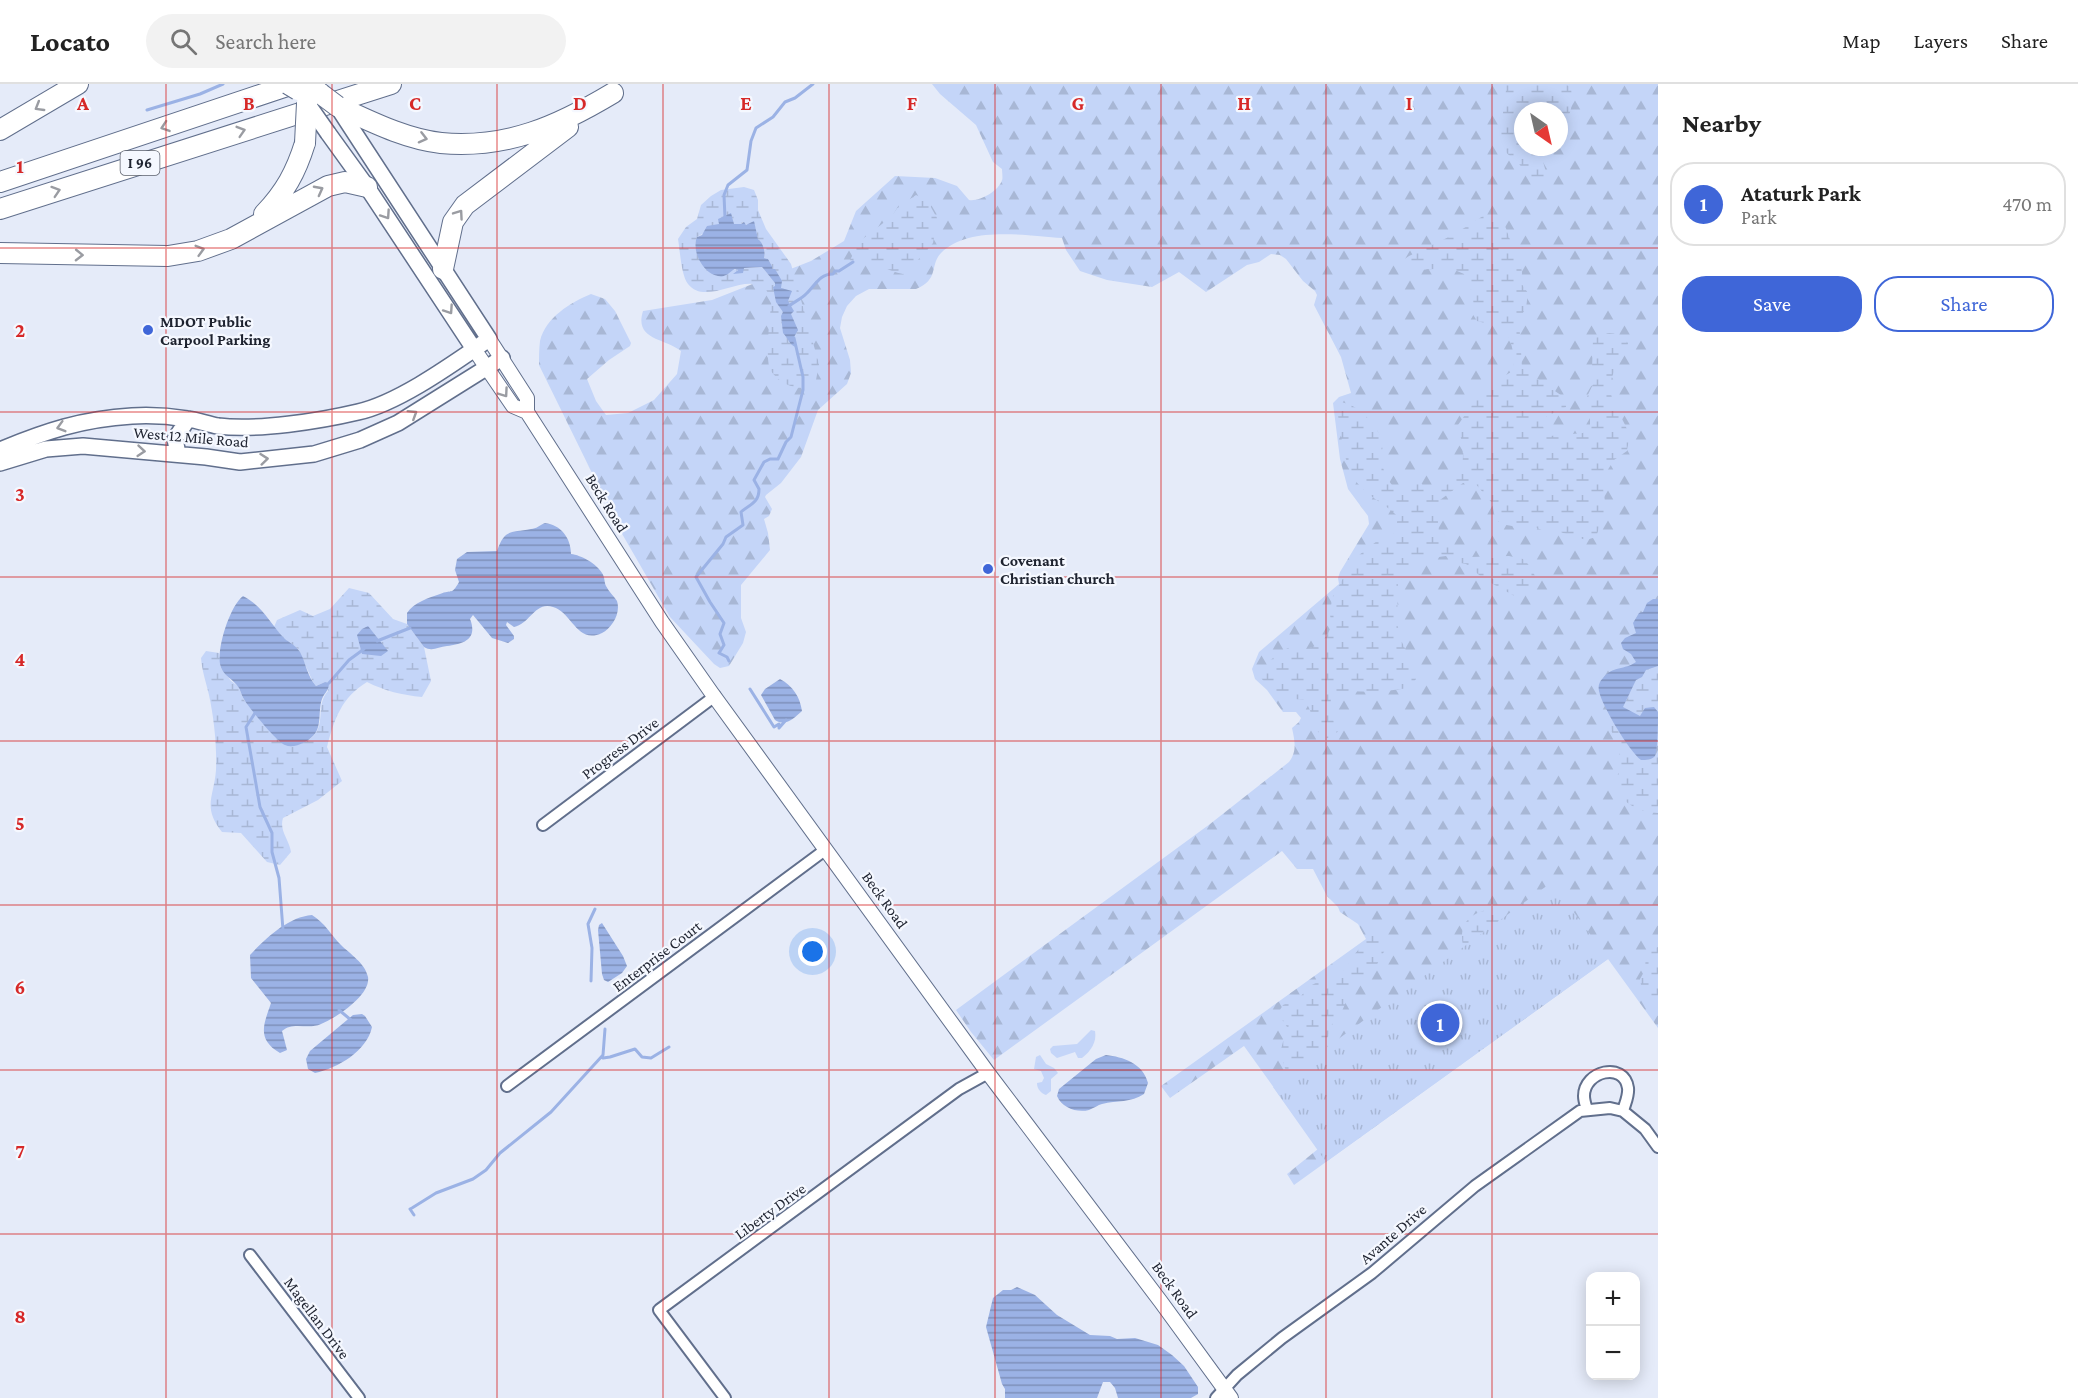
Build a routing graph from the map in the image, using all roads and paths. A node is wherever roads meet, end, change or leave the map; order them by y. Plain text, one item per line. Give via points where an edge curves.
1 (78, 84) edge
2 (391, 84) edge
3 (619, 89) edge
4 (309, 91) edge
5 (359, 123) junction
6 (0, 130) edge
7 (328, 133) joint
8 (0, 182) edge
9 (367, 187) junction
10 (0, 209) edge
11 (231, 238) junction
12 (0, 253) edge
13 (442, 269) junction
14 (489, 339) junction
15 (474, 349) junction
16 (502, 358) junction
17 (487, 368) junction
18 (527, 412) junction
19 (188, 419) junction
20 (84, 420) junction
21 (83, 446) junction
22 (0, 450) edge
23 (178, 454) junction
24 (0, 463) edge
25 (715, 696) junction
26 (543, 825) dead end
27 (825, 850) junction
28 (988, 1073) junction
29 (507, 1086) dead end
30 (1587, 1110) junction
31 (1623, 1111) junction
32 (1658, 1147) edge
33 (250, 1255) dead end
34 (1224, 1395) edge
35 (359, 1398) edge
36 (725, 1398) edge

1 -> 6 highway
10 -> 2 highway, I 96
5 -> 3 highway via 439,142 477,144 554,126
13 -> 3 highway via 453,222 465,205
4 - 5 highway
4 - 7 highway
4 -> 8 highway, I 96
4 - 11 highway, bridge via 305,143 297,166 280,197 259,219
5 - 13 main road, Beck Road
7 - 9 main road, Beck Road
11 -> 9 highway via 328,186 345,182
9 -> 15 main road, Beck Road
12 -> 11 highway via 168,256 198,251
13 - 14 main road, Beck Road
14 - 15 main road, West 12 Mile Road
14 - 16 street, Beck Road
15 - 17 street, Beck Road
15 - 19 main road, West 12 Mile Road via 399,396 360,412 308,422 247,427
16 - 17 main road, West 12 Mile Road
16 - 18 street, Beck Road via 527,398
17 -> 18 street, Beck Road via 513,406
23 -> 17 main road, West 12 Mile Road via 240,462 314,454 398,423
18 - 25 street, Beck Road via 656,613
19 - 20 main road, West 12 Mile Road via 134,416
19 - 23 main road via 175,439
20 - 21 main road via 88,438
20 -> 22 main road, West 12 Mile Road
21 -> 23 main road, West 12 Mile Road
21 - 24 main road, West 12 Mile Road via 46,449
25 - 26 street, Progress Drive
25 - 27 street, Beck Road
27 - 28 street, Beck Road
27 - 29 street, Enterprise Court
28 - 34 street, Beck Road via 1161,1302
28 - 36 street, Liberty Drive via 959,1089 659,1310
30 - 31 street, Avante Drive
30 - 31 street via 1587,1084 1605,1071 1615,1072 1625,1081 1628,1088
30 - 34 street, Avante Drive via 1580,1111 1437,1215 1388,1260 1237,1375
31 - 32 street via 1645,1129
33 - 35 street, Magellan Drive

